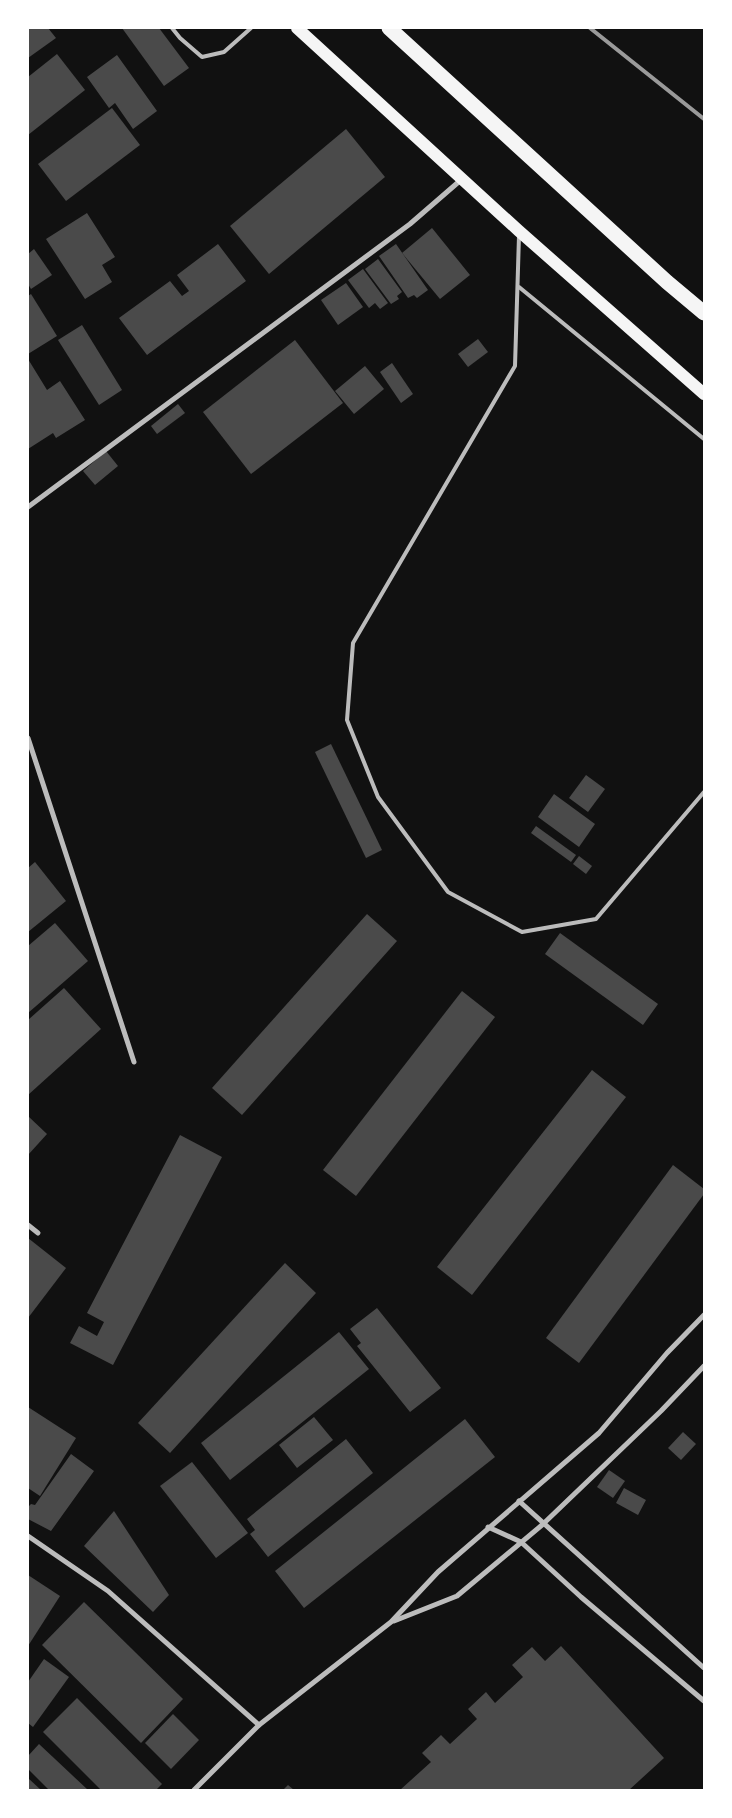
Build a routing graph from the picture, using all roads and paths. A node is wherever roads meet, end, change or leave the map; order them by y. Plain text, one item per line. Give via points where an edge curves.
1 (172, 28) edge
2 (252, 28) edge
3 (297, 28) edge
4 (389, 28) edge
5 (462, 179) junction
6 (519, 231) junction
7 (518, 286) junction
8 (704, 313) edge
9 (704, 394) edge
10 (704, 439) edge
11 (28, 507) edge
12 (28, 738) edge
13 (704, 792) edge
14 (134, 1062) dead end
15 (28, 1226) edge
16 (38, 1233) dead end
17 (704, 1315) edge
18 (704, 1366) edge
19 (519, 1501) junction
20 (542, 1524) junction
21 (488, 1527) junction
22 (28, 1536) edge
23 (521, 1542) junction
24 (391, 1622) junction
25 (704, 1668) edge
26 (704, 1701) edge
27 (259, 1725) junction
28 (194, 1790) edge

1 - 2 lane via 202,57 224,52
3 - 5 main road
4 - 8 highway
5 - 6 main road
5 - 11 street via 410,224
6 - 7 lane
6 - 9 main road
7 - 10 lane
7 - 13 lane via 515,366 353,642 347,720 378,797 448,892 522,932 596,919
12 - 14 street
15 - 16 street
17 - 19 street via 599,1433
18 - 20 street
19 - 20 street
19 - 21 street
20 - 23 street
20 - 25 street
21 - 23 street
21 - 24 street via 438,1572
22 - 27 street via 108,1591
23 - 24 street via 457,1596
23 - 26 street
24 - 27 street
27 - 28 street

